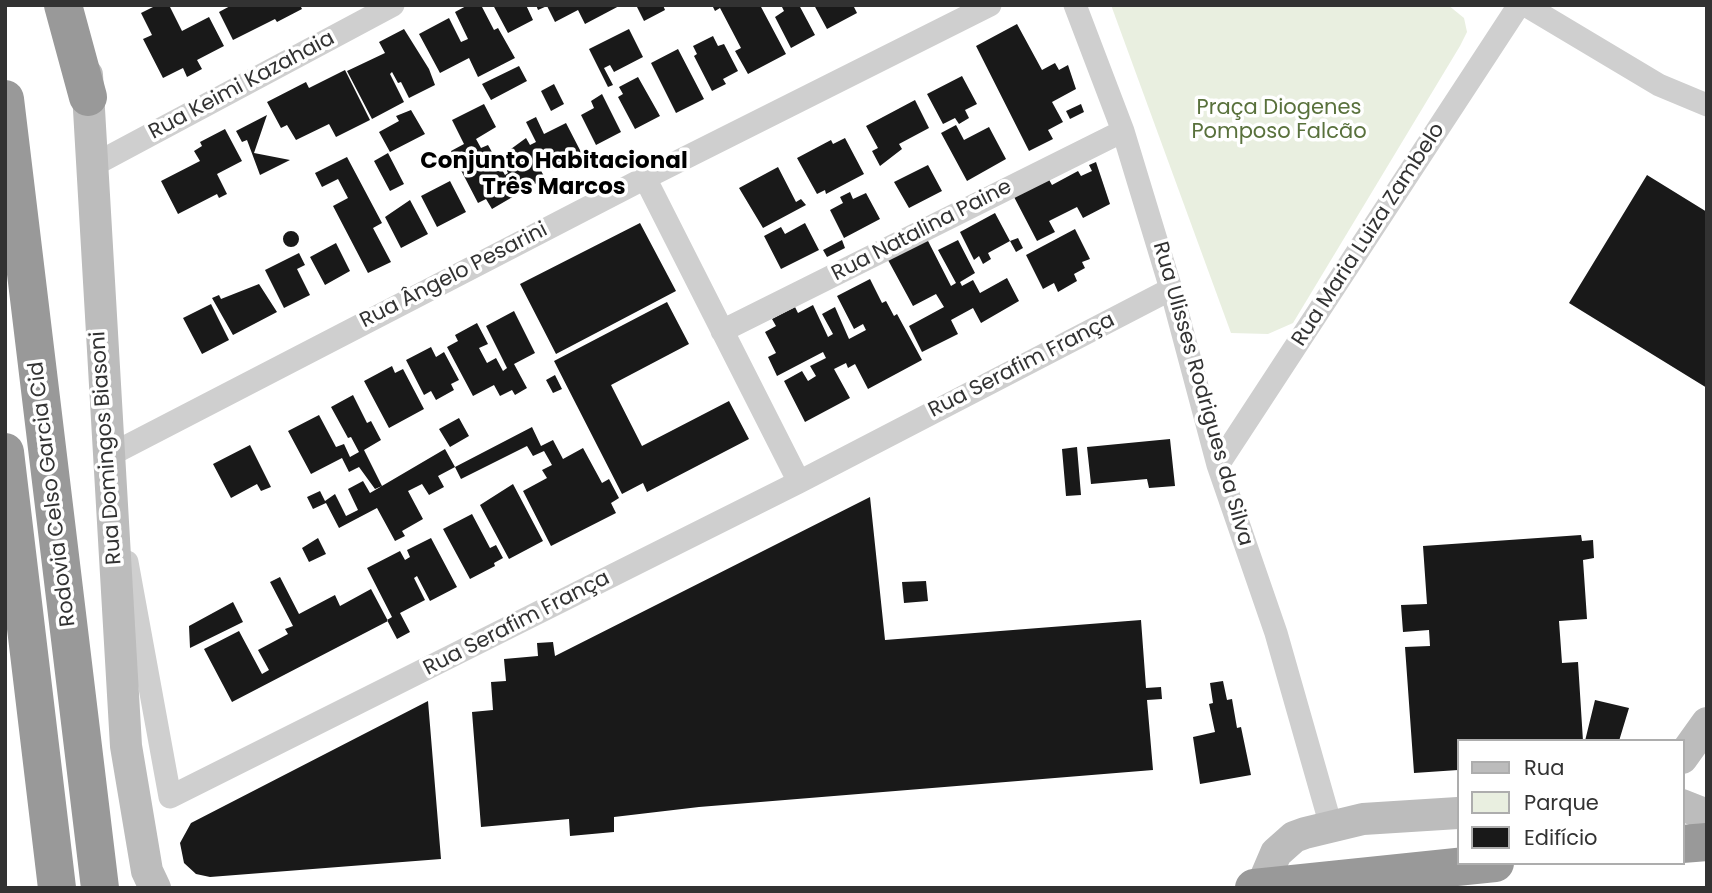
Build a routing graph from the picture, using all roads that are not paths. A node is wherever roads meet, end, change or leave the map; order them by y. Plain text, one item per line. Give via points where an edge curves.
1 (63, 5) edge
2 (82, 5) edge
3 (393, 5) edge
4 (990, 5) edge
5 (1075, 5) edge
6 (1519, 5) edge
7 (1525, 5) edge
8 (88, 97) junction
9 (5, 99) edge
10 (1707, 105) edge
11 (1123, 131) junction
12 (90, 167) junction
13 (645, 178) junction
14 (1171, 289) junction
15 (722, 331) junction
16 (5, 452) edge
17 (108, 456) junction
18 (1218, 465) junction
19 (799, 482) junction
20 (1707, 723) edge
21 (1684, 755) edge
22 (1684, 806) edge
23 (1456, 813) edge
24 (1707, 815) edge
25 (1331, 826) junction
26 (1707, 842) edge
27 (1684, 844) edge
28 (1476, 865) edge
29 (57, 888) edge
30 (100, 888) edge
31 (155, 888) edge
32 (1254, 888) edge
33 (1261, 888) edge

1 - 8 highway
2 - 8 main road, Rua Domingos Biasoni
3 - 12 street, Rua Keimi Kazahaia
4 - 13 street, Rua Ângelo Pesarini
5 - 11 street, Rua Ulisses Rodrigues da Silva
6 - 18 street, Rua Maria Luiza Zambelo
7 - 10 street via 1659,85
8 - 12 main road, Rua Domingos Biasoni
9 - 30 highway, Rodovia Celso Garcia Cid
11 - 14 street, Rua Ulisses Rodrigues da Silva
11 - 15 street, Rua Natalina Paine
12 - 17 main road, Rua Domingos Biasoni
13 - 15 street
13 - 17 street, Rua Ângelo Pesarini
14 - 18 street, Rua Ulisses Rodrigues da Silva
14 - 19 street, Rua Serafim França
15 - 19 street
16 - 29 highway, Rodovia Celso Garcia Cid
17 - 19 street, Rua Serafim França via 170,797
17 - 31 main road, Rua Domingos Biasoni via 126,746 147,871
18 - 25 street, Rua Ulisses Rodrigues da Silva via 1276,633
20 - 21 main road
22 - 24 main road
23 - 25 main road via 1363,819
25 - 33 main road via 1294,837 1276,853
26 - 27 highway
28 - 33 highway
32 - 33 highway

